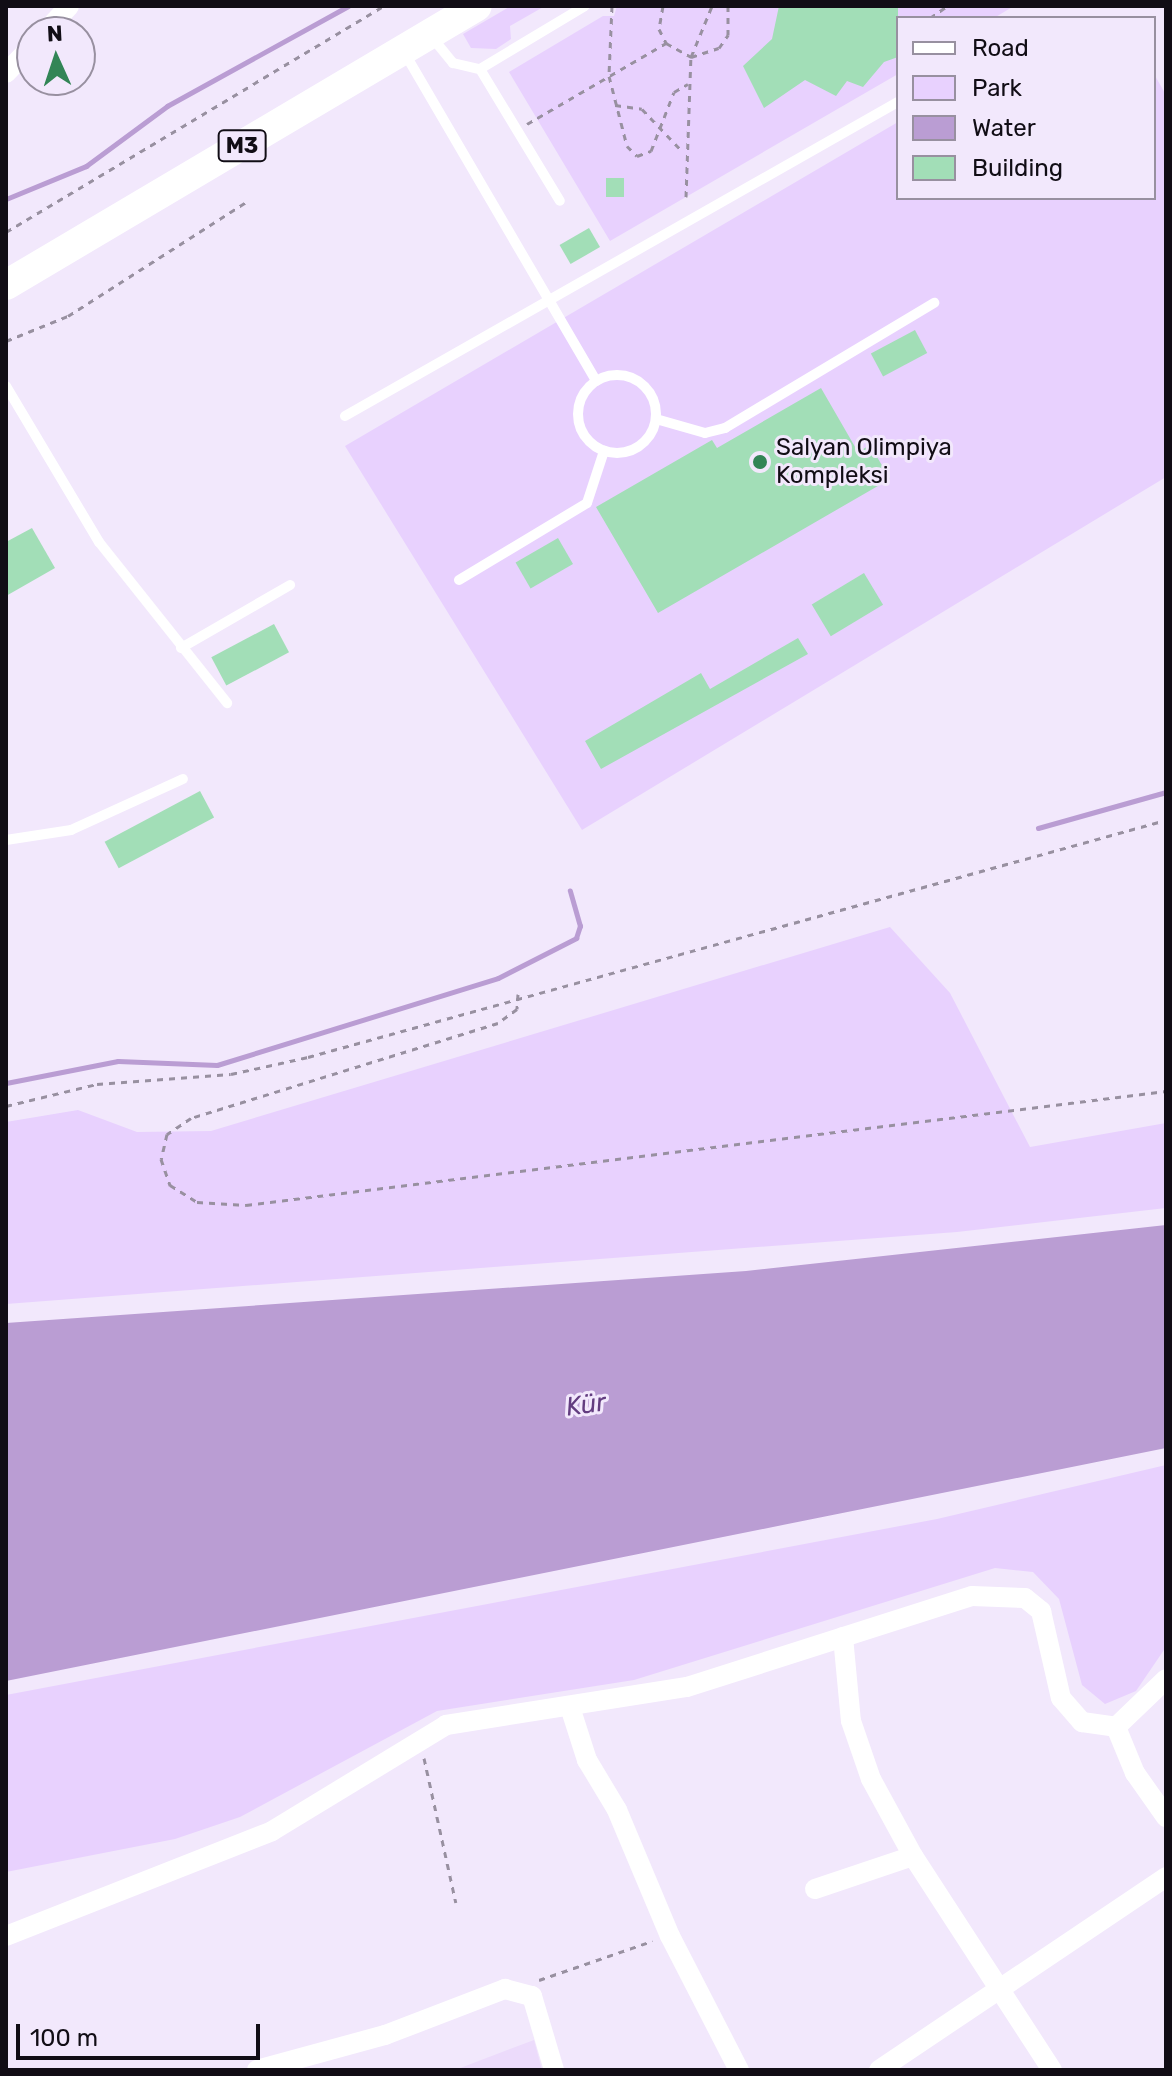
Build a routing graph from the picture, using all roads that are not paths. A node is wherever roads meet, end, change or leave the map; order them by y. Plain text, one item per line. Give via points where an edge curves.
1 (477, 6) edge
2 (585, 6) edge
3 (430, 34) junction
4 (403, 51) junction
5 (480, 69) junction
6 (896, 103) edge
7 (560, 201) dead end
8 (6, 285) edge
9 (550, 301) junction
10 (934, 303) dead end
11 (596, 381) junction
12 (6, 386) edge
13 (345, 416) dead end
14 (656, 419) junction
15 (604, 451) junction
16 (459, 580) dead end
17 (290, 585) dead end
18 (181, 648) junction
19 (227, 703) dead end
20 (183, 779) dead end
21 (6, 840) edge
22 (843, 1637) junction
23 (1166, 1679) edge
24 (570, 1707) junction
25 (1116, 1727) junction
26 (1166, 1817) edge
27 (913, 1856) junction
28 (1166, 1877) edge
29 (815, 1889) dead end
30 (6, 1936) edge
31 (1001, 1991) junction
32 (257, 2070) edge
33 (554, 2070) edge
34 (739, 2070) edge
35 (879, 2070) edge
36 (1052, 2070) edge

1 - 3 main road, M3
2 - 5 lane
3 - 4 main road, M3
3 - 5 lane via 453,63
4 - 8 main road, M3
4 - 9 lane
5 - 7 lane
6 - 9 lane
9 - 11 lane
9 - 13 lane
10 - 14 lane via 725,428 705,433
11 - 14 lane via 632,378 651,395
11 - 15 lane via 578,412 584,436
12 - 18 lane via 83,517
14 - 15 lane via 638,447
15 - 16 lane via 587,503
17 - 18 lane
18 - 19 lane
20 - 21 lane via 71,830
22 - 24 street via 687,1687
22 - 25 street via 972,1596 1025,1598 1048,1627 1066,1711 1082,1722
22 - 27 street via 857,1746
23 - 25 street
24 - 30 street via 471,1716 416,1743 272,1831
24 - 34 street via 587,1760 621,1819 670,1936
25 - 26 street via 1135,1773
27 - 29 street
27 - 31 street
28 - 31 street
31 - 35 street
31 - 36 street
32 - 33 street via 385,2035 493,1993 522,1991 532,1996

